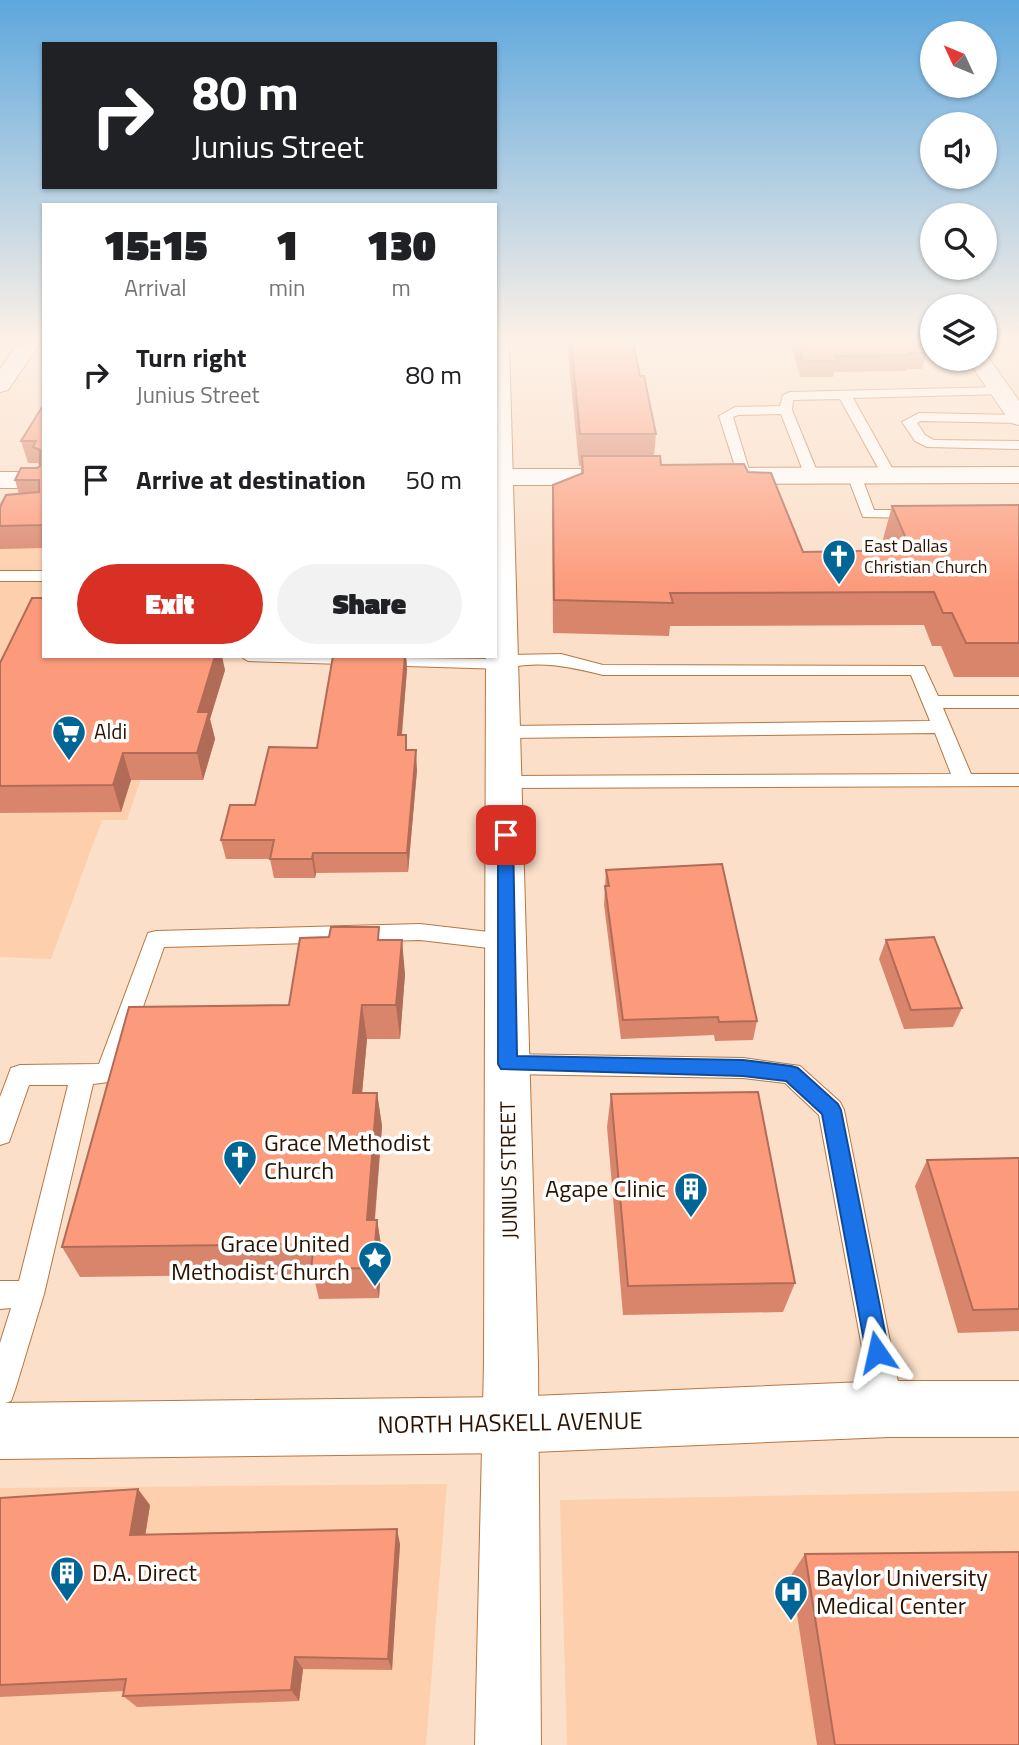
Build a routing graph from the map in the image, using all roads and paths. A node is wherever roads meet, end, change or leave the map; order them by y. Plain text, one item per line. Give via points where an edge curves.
1 (498, 423) edge
2 (728, 423) edge
3 (791, 423) edge
4 (861, 423) edge
5 (910, 423) edge
6 (1019, 445) edge
7 (854, 475) junction
8 (890, 475) junction
9 (1019, 475) edge
10 (702, 476) edge
11 (744, 476) junction
12 (812, 476) junction
13 (498, 477) edge
14 (647, 477) edge
15 (0, 480) edge
16 (42, 480) edge
17 (937, 514) edge
18 (0, 576) edge
19 (42, 576) edge
20 (332, 658) edge
21 (503, 662) junction
22 (933, 702) junction
23 (1019, 702) edge
24 (942, 727) junction
25 (503, 732) junction
26 (964, 780) junction
27 (1019, 780) edge
28 (505, 782) junction
29 (506, 942) junction
30 (508, 1064) junction
31 (83, 1073) junction
32 (0, 1134) edge
33 (30, 1294) junction
34 (0, 1295) edge
35 (0, 1390) edge
36 (889, 1409) junction
37 (1019, 1409) edge
38 (509, 1424) junction
39 (0, 1431) edge
40 (508, 1745) edge

1 - 13 street, JUNIUS STREET
2 - 11 lane
3 - 12 lane
4 - 8 lane
5 - 6 lane via 920,438 932,444
7 - 8 street
7 - 12 street
7 - 17 lane via 868,514
8 - 9 street
10 - 11 street
11 - 12 street
13 - 14 street
13 - 21 street, JUNIUS STREET
15 - 16 street
18 - 19 lane
20 - 21 lane
21 - 22 lane via 561,659 603,670 918,670
21 - 25 street, JUNIUS STREET
22 - 23 lane
22 - 24 lane
24 - 25 lane
24 - 26 lane
25 - 28 street, JUNIUS STREET
26 - 27 lane
26 - 28 lane
28 - 29 street, JUNIUS STREET
29 - 30 street, JUNIUS STREET
29 - 31 lane via 420,932 156,939 108,1074
30 - 36 lane via 791,1073 831,1110
30 - 38 street, JUNIUS STREET
31 - 32 lane via 20,1075
31 - 33 lane
33 - 34 lane
33 - 35 lane
36 - 37 street, NORTH HASKELL AVENUE
36 - 38 street, NORTH HASKELL AVENUE
38 - 39 street, NORTH HASKELL AVENUE
38 - 40 street, JUNIUS STREET

